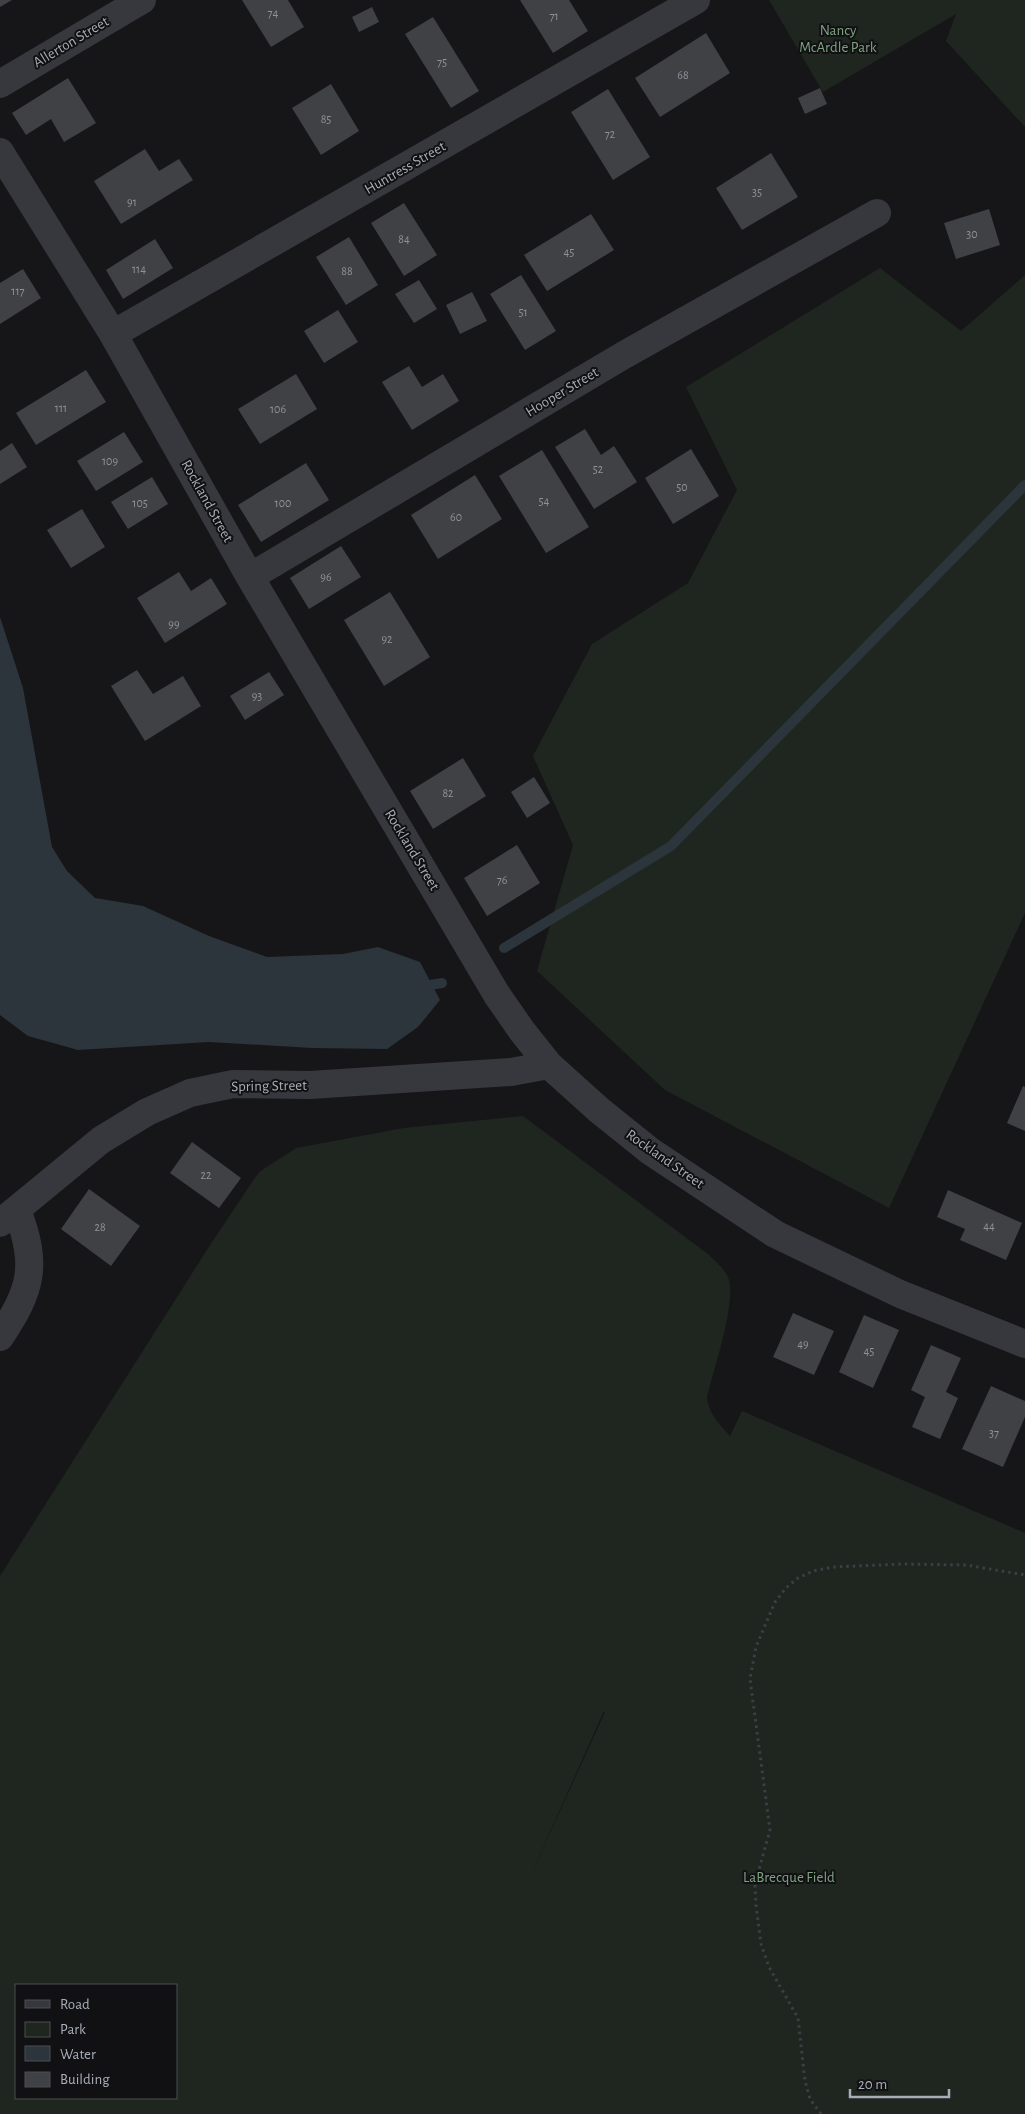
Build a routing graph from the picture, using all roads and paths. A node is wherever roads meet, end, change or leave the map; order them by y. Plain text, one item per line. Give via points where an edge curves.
1 (142, 0) edge
2 (696, 0) edge
3 (0, 84) edge
4 (0, 152) edge
5 (877, 213) dead end
6 (113, 334) junction
7 (250, 577) junction
8 (549, 1065) junction
9 (9, 1217) edge
10 (0, 1337) edge
11 (1025, 1344) edge
12 (1025, 1575) edge
13 (821, 2114) edge

1 - 3 street, Allerton Street
2 - 6 street, Huntress Street
4 - 6 street, Rockland Street
5 - 7 street, Hooper Street via 624,355
6 - 7 street, Rockland Street
7 - 8 street, Rockland Street via 497,994
8 - 9 street, Spring Street via 511,1072 310,1085 233,1084 190,1093 147,1112 101,1140
8 - 11 street, Rockland Street via 650,1152 775,1234 900,1294
9 - 10 street via 27,1236 29,1280 13,1318
12 - 13 path via 966,1565 903,1564 813,1571 798,1578 775,1602 756,1647 750,1680 770,1830 755,1884 761,1944 768,1967 798,2018 805,2082 810,2099

